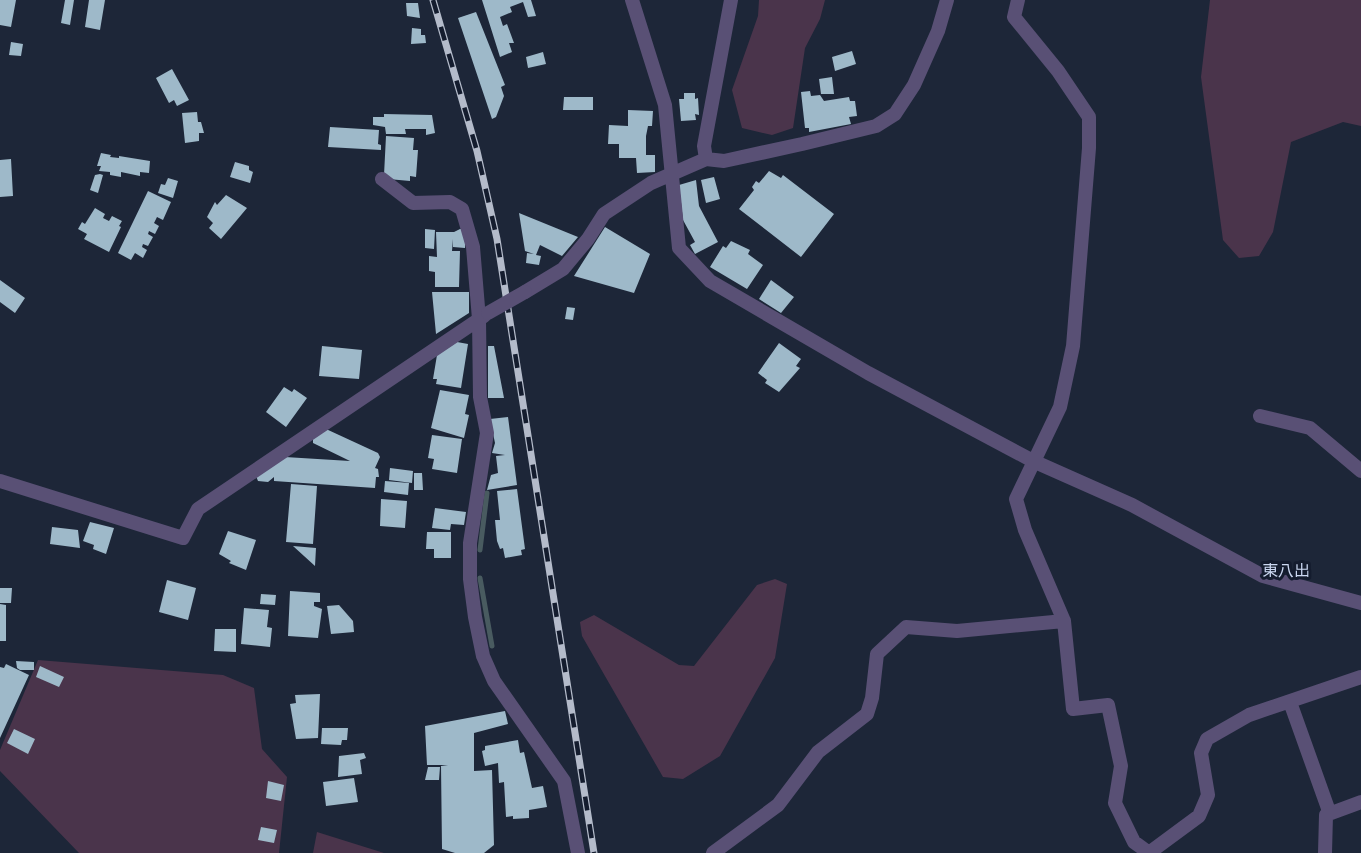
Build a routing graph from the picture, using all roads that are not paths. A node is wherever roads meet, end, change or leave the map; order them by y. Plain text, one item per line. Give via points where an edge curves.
1 (632, 0) edge
2 (731, 0) edge
3 (947, 0) edge
4 (1018, 0) edge
5 (706, 159) junction
6 (672, 174) junction
7 (382, 179) dead end
8 (483, 316) junction
9 (1260, 416) dead end
10 (1033, 461) junction
11 (1361, 471) edge
12 (0, 481) edge
13 (1361, 603) edge
14 (1064, 621) junction
15 (1361, 677) edge
16 (1290, 702) junction
17 (1361, 802) edge
18 (1330, 814) junction
19 (578, 853) edge
20 (713, 853) edge
21 (1149, 853) edge
22 (1325, 853) edge

1 - 6 street via 666,105
2 - 5 street via 704,146
3 - 5 street via 938,32 914,85 895,114 876,126 802,144 724,161
4 - 10 street via 1014,17 1089,117 1073,346 1060,407
5 - 6 street
6 - 8 street, bridge via 612,207 563,269
6 - 10 street via 679,248 710,281 868,373
7 - 8 street via 413,203 450,202 462,209 473,248
8 - 12 street via 198,509 183,538
8 - 19 street via 480,397 487,433 470,543 475,617 483,656 494,681 564,781
9 - 11 street via 1310,428
10 - 13 street via 1132,505 1263,576
10 - 14 street via 1016,499
14 - 20 street via 957,631 906,627 877,654 867,714 818,752 778,805
14 - 21 street via 1073,709 1108,705 1121,766 1115,803 1134,842
15 - 16 street
16 - 18 street
16 - 21 street via 1249,715 1207,739 1202,753 1208,795 1199,816
17 - 18 street
18 - 22 street via 1326,815

